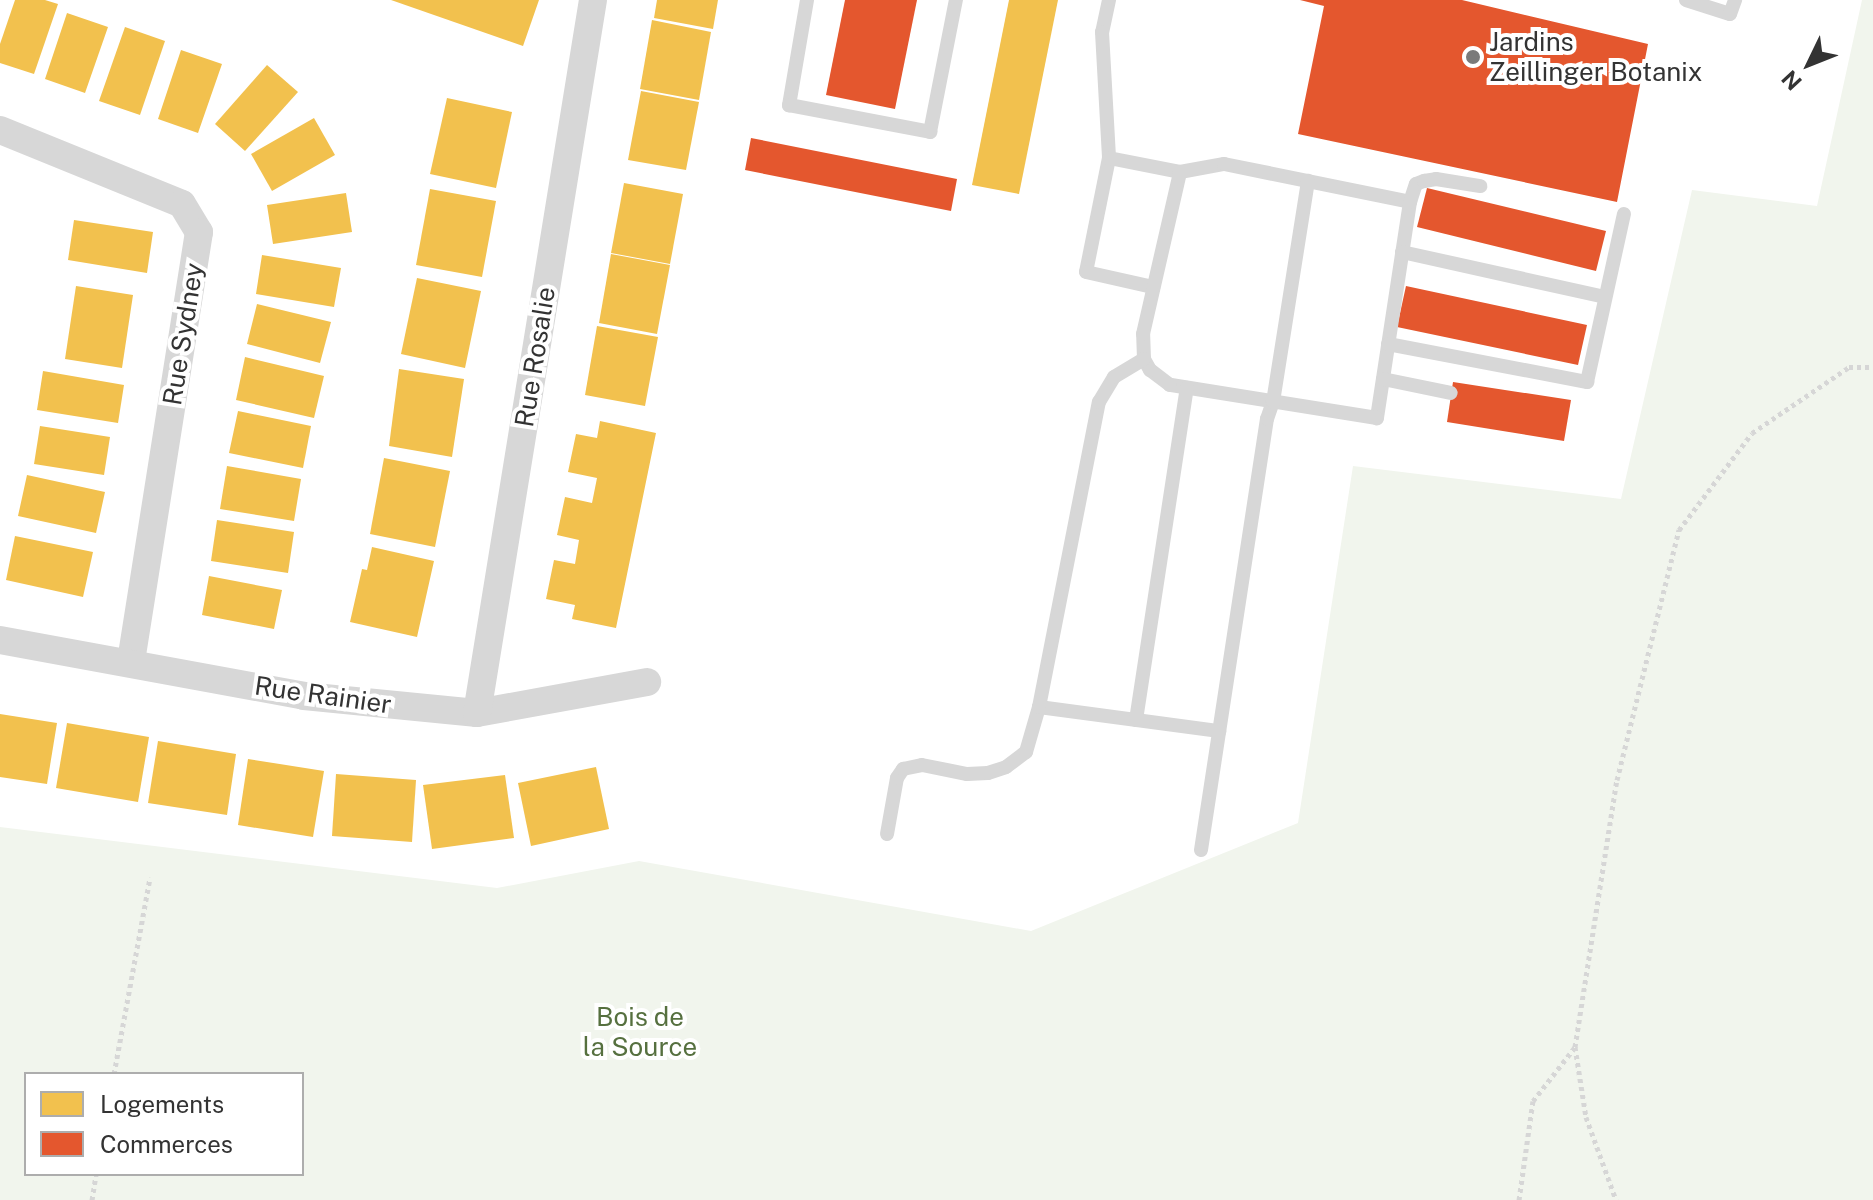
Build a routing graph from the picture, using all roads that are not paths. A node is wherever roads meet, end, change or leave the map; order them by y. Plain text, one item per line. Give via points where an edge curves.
1 (593, 0) edge
2 (807, 0) edge
3 (956, 0) edge
4 (1109, 0) edge
5 (1686, 0) edge
6 (1735, 0) edge
7 (0, 130) edge
8 (1109, 158) junction
9 (1180, 172) junction
10 (1308, 181) junction
11 (1480, 186) dead end
12 (1410, 202) junction
13 (1624, 214) dead end
14 (1402, 252) junction
15 (1153, 287) junction
16 (1605, 297) junction
17 (1388, 344) junction
18 (1144, 359) junction
19 (1383, 379) junction
20 (1187, 388) junction
21 (1451, 393) dead end
22 (1273, 402) junction
23 (0, 640) edge
24 (131, 663) junction
25 (647, 682) dead end
26 (1039, 707) junction
27 (477, 713) junction
28 (1136, 720) junction
29 (1219, 731) junction
30 (887, 834) dead end
31 (1201, 850) dead end

1 - 27 street, Rue Rosalie
2 - 3 lane via 789,105 930,132
4 - 8 lane via 1102,32
5 - 6 lane via 1730,14
7 - 24 street, Rue Sydney via 182,204 199,232
8 - 9 lane
8 - 15 lane via 1086,272
9 - 10 lane via 1224,164
9 - 15 lane
10 - 12 lane
10 - 22 lane
11 - 12 lane via 1424,181 1416,184
12 - 14 lane
13 - 16 lane
14 - 16 lane
14 - 17 lane
15 - 18 lane via 1143,334
16 - 17 lane via 1587,382
17 - 19 lane
18 - 20 lane via 1161,380
18 - 26 lane via 1114,377 1099,402
19 - 21 lane
19 - 22 lane via 1377,418
20 - 22 lane
20 - 28 lane
22 - 29 lane
23 - 24 street, Rue Rainier
24 - 27 street, Rue Rainier via 304,696
25 - 27 street, Rue Rainier
26 - 28 lane
26 - 30 lane via 1026,752 1006,767 967,774 922,765 903,769
28 - 29 lane
29 - 31 lane

